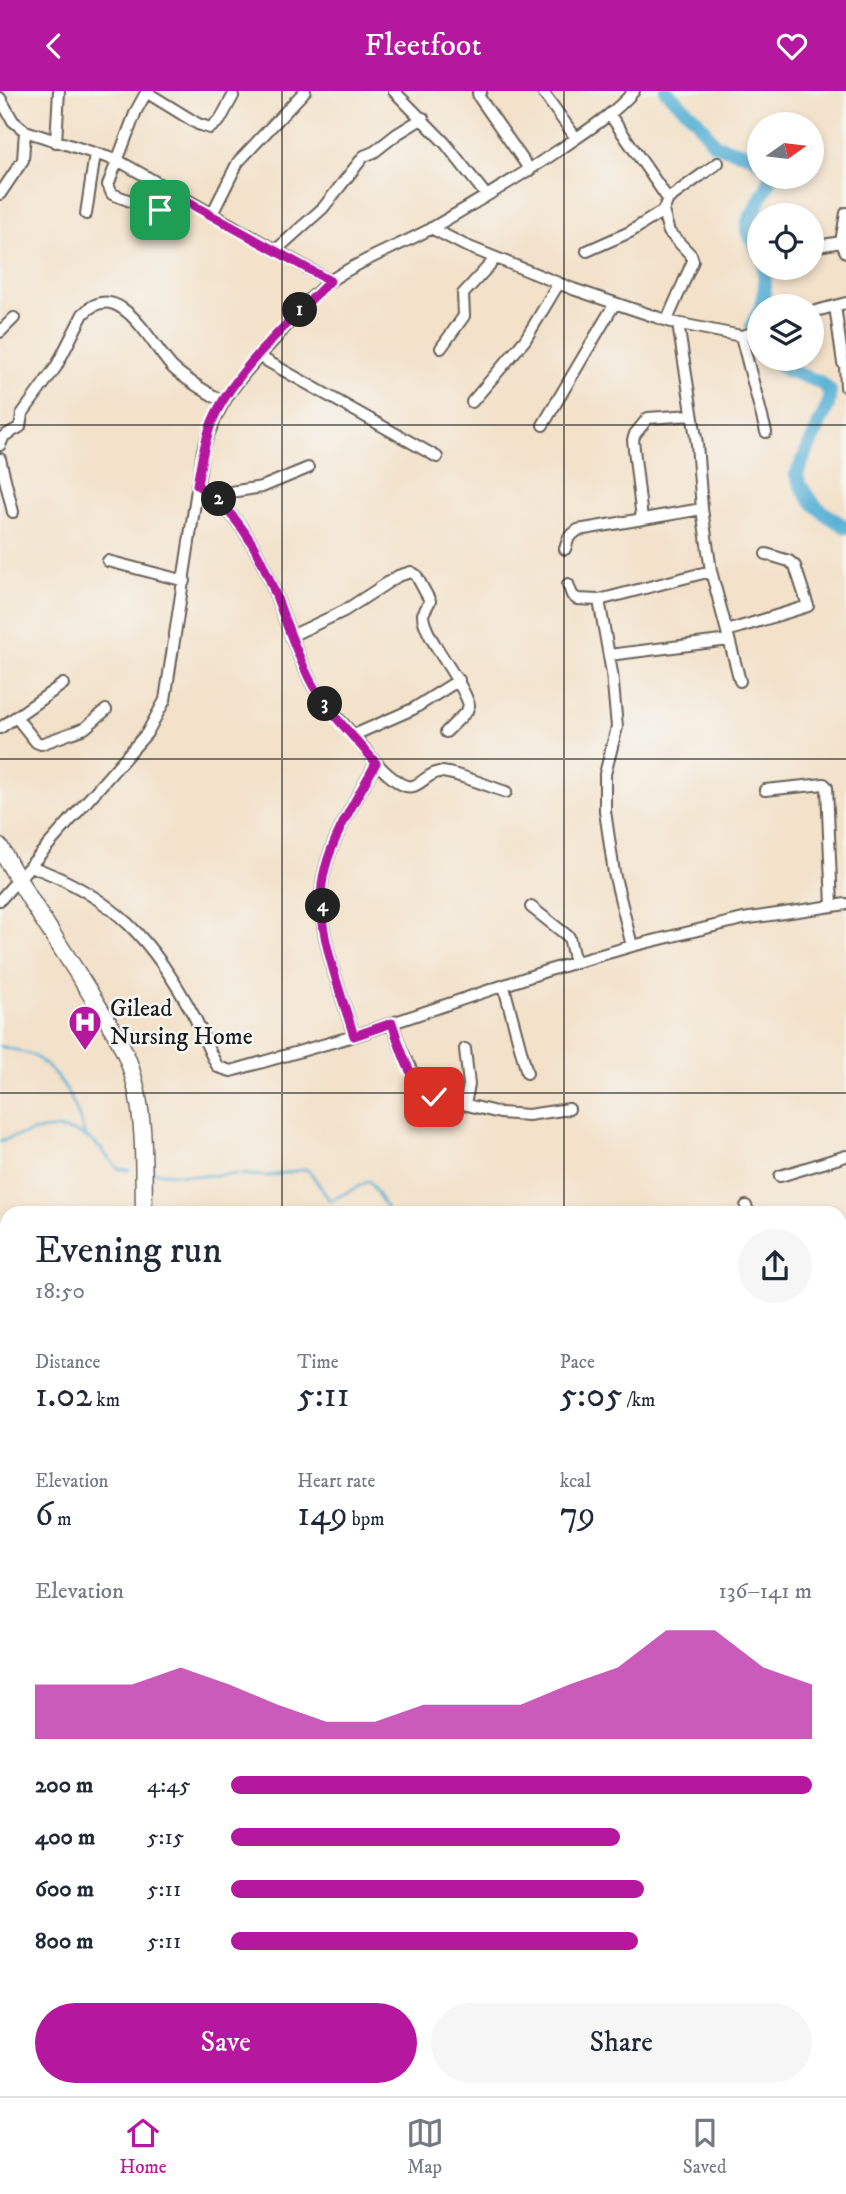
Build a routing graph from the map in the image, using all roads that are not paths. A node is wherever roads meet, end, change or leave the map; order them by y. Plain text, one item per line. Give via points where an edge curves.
1 (59, 91) edge
2 (305, 91) edge
3 (394, 91) edge
4 (542, 91) edge
5 (634, 91) edge
6 (147, 92) edge
7 (479, 92) edge
8 (233, 96) dead end
9 (0, 97) edge
10 (610, 115) junction
11 (423, 118) junction
12 (24, 131) junction
13 (576, 138) junction
14 (56, 142) junction
15 (95, 153) junction
16 (119, 161) junction
17 (718, 163) dead end
18 (530, 170) junction
19 (0, 194) edge
20 (486, 195) junction
21 (189, 203) junction
22 (665, 205) junction
23 (846, 213) edge
24 (86, 214) dead end
25 (212, 214) junction
26 (431, 228) junction
27 (824, 247) edge
28 (844, 247) edge
29 (276, 250) junction
30 (587, 251) dead end
31 (496, 258) junction
32 (330, 281) junction
33 (559, 283) junction
34 (615, 303) junction
35 (840, 304) edge
36 (14, 318) dead end
37 (672, 322) junction
38 (0, 332) edge
39 (747, 335) edge
40 (741, 337) junction
41 (441, 348) dead end
42 (258, 356) junction
43 (845, 366) edge
44 (846, 387) edge
45 (223, 402) junction
46 (472, 402) dead end
47 (692, 415) junction
48 (543, 425) dead end
49 (766, 432) dead end
50 (0, 445) edge
51 (437, 457) dead end
52 (0, 459) edge
53 (308, 468) dead end
54 (197, 485) junction
55 (212, 495) junction
56 (702, 509) junction
57 (13, 512) dead end
58 (642, 519) junction
59 (565, 549) dead end
60 (766, 554) dead end
61 (108, 561) dead end
62 (711, 571) junction
63 (185, 581) junction
64 (568, 584) dead end
65 (599, 600) junction
66 (728, 635) junction
67 (291, 636) junction
68 (609, 655) junction
69 (458, 680) junction
70 (740, 681) dead end
71 (63, 684) dead end
72 (106, 710) dead end
73 (16, 717) junction
74 (0, 728) edge
75 (446, 732) dead end
76 (354, 735) junction
77 (376, 763) junction
78 (765, 790) dead end
79 (506, 792) dead end
80 (0, 847) edge
81 (0, 863) edge
82 (30, 866) junction
83 (15, 882) junction
84 (0, 900) edge
85 (846, 904) edge
86 (832, 906) junction
87 (531, 907) dead end
88 (632, 946) junction
89 (575, 963) junction
90 (504, 987) junction
91 (392, 1023) junction
92 (354, 1036) junction
93 (465, 1049) dead end
94 (527, 1073) dead end
95 (465, 1104) junction
96 (569, 1109) dead end
97 (846, 1156) edge
98 (780, 1177) dead end
99 (137, 1206) edge
100 (144, 1206) edge

1 - 14 street
2 - 25 street via 238,162
3 - 11 street
4 - 13 street
5 - 10 street
6 - 8 street via 210,128
6 - 16 street
7 - 18 street
9 - 12 street
10 - 13 street
10 - 22 street
11 - 20 street
11 - 29 street via 364,156 323,208
12 - 14 street
12 - 19 street via 23,160
13 - 18 street
14 - 15 street
15 - 16 street
15 - 24 street
16 - 21 street
16 - 21 street via 108,185 112,194 154,210
17 - 22 street
18 - 20 street
20 - 26 street
21 - 25 street
22 - 30 street via 630,232
22 - 37 street via 669,232 693,261
23 - 28 street
25 - 29 street
26 - 31 street
26 - 32 street
27 - 28 street
29 - 32 street
31 - 33 street
31 - 41 street via 463,294 464,316
32 - 42 street
33 - 34 street
33 - 46 street via 525,340
34 - 37 street
34 - 48 street
35 - 43 street
36 - 38 street
37 - 40 street
37 - 47 street
39 - 40 street
40 - 49 street
42 - 45 street
42 - 51 street
43 - 44 street
45 - 50 street via 175,370 131,314 114,304 101,304 83,314 56,367 22,414 20,427 4,436
45 - 54 street via 203,450
47 - 56 street
47 - 58 street via 648,418 635,434
52 - 57 street
53 - 55 street via 262,487
54 - 55 street
54 - 63 street
55 - 67 street via 248,535 271,579
56 - 58 street
56 - 62 street
58 - 59 street via 578,530
60 - 66 street via 795,566 808,606
61 - 63 street
62 - 65 street
62 - 66 street
63 - 82 street via 169,682 158,715
64 - 65 street via 577,599
65 - 68 street
66 - 68 street
66 - 70 street
67 - 69 street via 411,572 430,601 423,614 426,628
67 - 76 street via 321,700
68 - 88 street via 617,727 606,774 605,811
69 - 75 street via 469,705
69 - 76 street via 413,709
71 - 73 street
72 - 73 street via 85,728 41,744
73 - 74 street
76 - 77 street
77 - 79 street via 409,787 443,772
77 - 92 street via 332,848 323,881 323,921 330,956
78 - 86 street via 826,786
80 - 83 highway
81 - 83 highway
82 - 83 street
82 - 92 street via 73,883 133,927 158,956 222,1069 237,1071
83 - 84 street
83 - 99 highway via 48,946 99,1021 123,1068 134,1130
83 - 100 highway via 106,1019 131,1069 142,1138
85 - 86 street
86 - 88 street via 743,919
87 - 89 street via 569,937
88 - 89 street
89 - 90 street
90 - 91 street
90 - 94 street
91 - 92 street
91 - 95 street via 419,1086 434,1097
93 - 95 street via 469,1085
95 - 96 street via 528,1115
97 - 98 street

